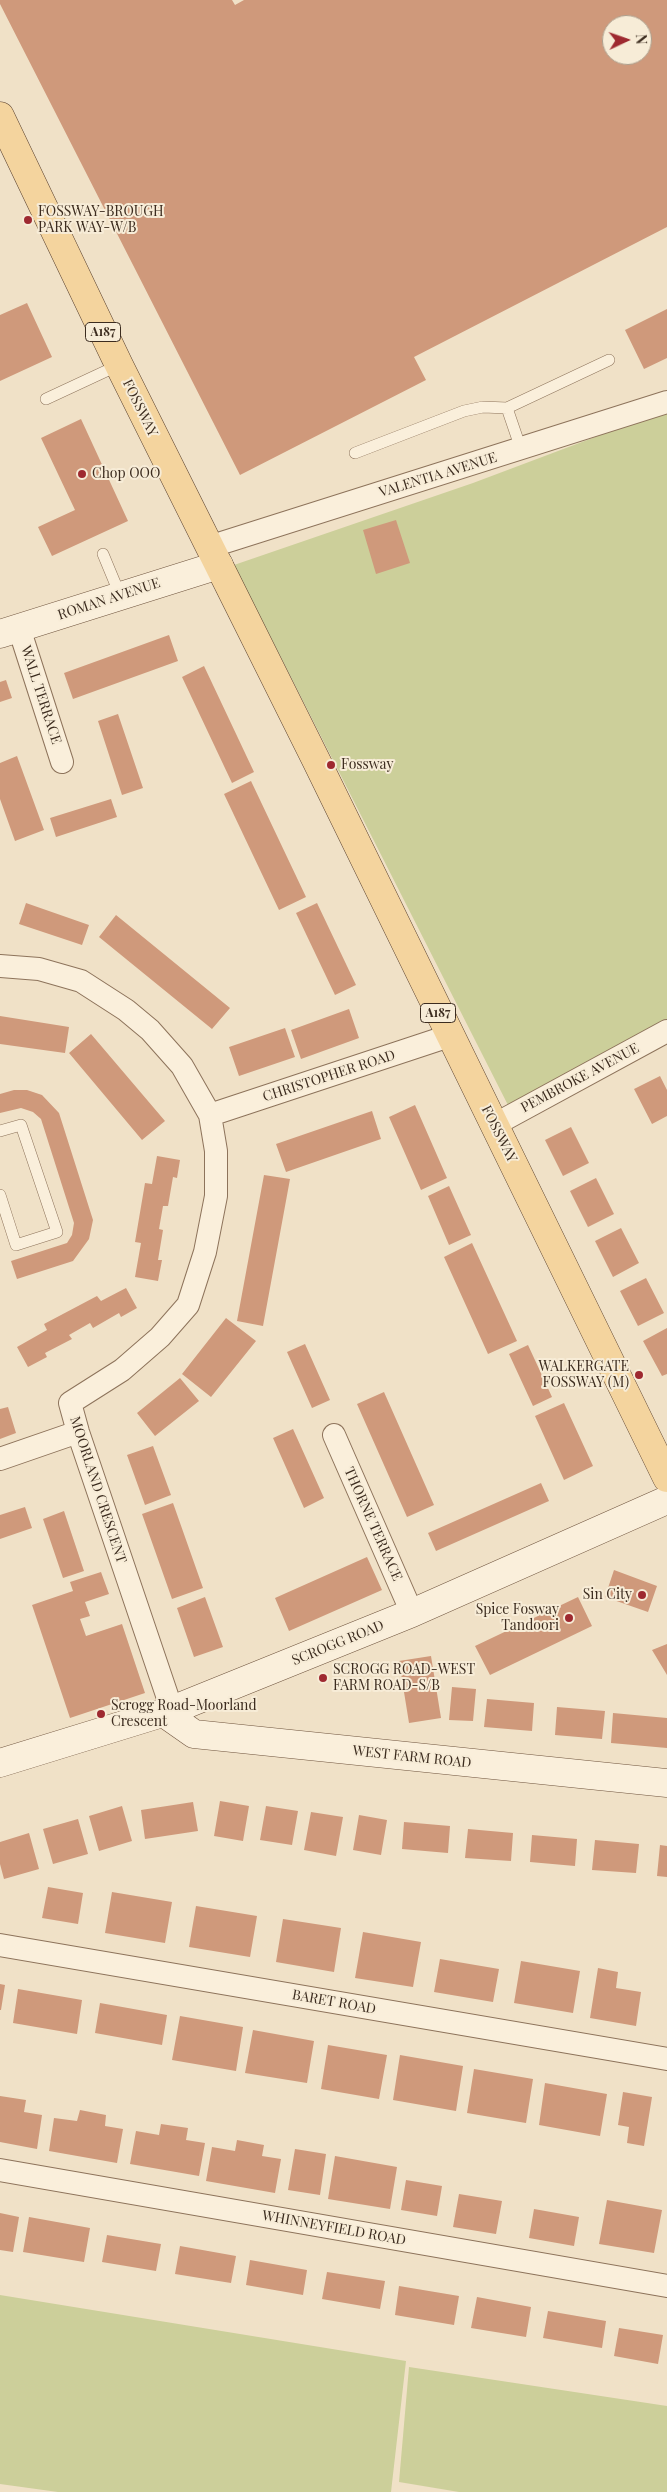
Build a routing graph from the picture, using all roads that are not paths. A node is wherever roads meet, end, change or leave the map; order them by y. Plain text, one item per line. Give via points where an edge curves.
1 (0, 116) edge
2 (609, 360) dead end
3 (119, 365) junction
4 (46, 399) dead end
5 (667, 402) edge
6 (507, 408) junction
7 (521, 449) junction
8 (355, 453) dead end
9 (102, 554) dead end
10 (214, 556) junction
11 (120, 595) junction
12 (9, 631) edge
13 (62, 762) dead end
14 (0, 966) edge
15 (667, 1031) edge
16 (449, 1036) junction
17 (210, 1115) junction
18 (494, 1125) junction
19 (0, 1132) edge
20 (0, 1195) edge
21 (78, 1432) junction
22 (334, 1434) dead end
23 (0, 1459) edge
24 (667, 1478) edge
25 (667, 1500) edge
26 (412, 1613) junction
27 (168, 1711) junction
28 (0, 1763) edge
29 (667, 1783) edge
30 (0, 1945) edge
31 (667, 2060) edge
32 (0, 2170) edge
33 (667, 2286) edge

1 - 3 main road, FOSSWAY / A187
2 - 6 lane
3 - 4 lane
3 - 10 main road, FOSSWAY / A187
5 - 7 street, VALENTIA AVENUE
6 - 7 lane
6 - 8 lane via 483,407 464,411
7 - 10 street, VALENTIA AVENUE
9 - 11 lane
10 - 11 street, ROMAN AVENUE
10 - 16 main road, FOSSWAY / A187
11 - 12 street, ROMAN AVENUE
12 - 13 street, WALL TERRACE
14 - 17 street, MOORLAND CRESCENT via 39,969 81,981 126,1010 150,1030 182,1066
15 - 18 street, PEMBROKE AVENUE
16 - 17 street, CHRISTOPHER ROAD
16 - 18 main road, FOSSWAY / A187
17 - 21 street, MOORLAND CRESCENT via 216,1151 216,1196 205,1252 188,1305 160,1337 122,1370 70,1403
18 - 24 main road, FOSSWAY / A187
19 - 20 lane via 21,1124 57,1232 16,1245
21 - 23 street
21 - 27 street, MOORLAND CRESCENT
22 - 26 street, THORNE TERRACE
25 - 26 street, SCROGG ROAD
26 - 27 street, SCROGG ROAD
27 - 28 street, SCROGG ROAD
27 - 29 street, WEST FARM ROAD via 194,1734
30 - 31 street, BARET ROAD
32 - 33 street, WHINNEYFIELD ROAD

